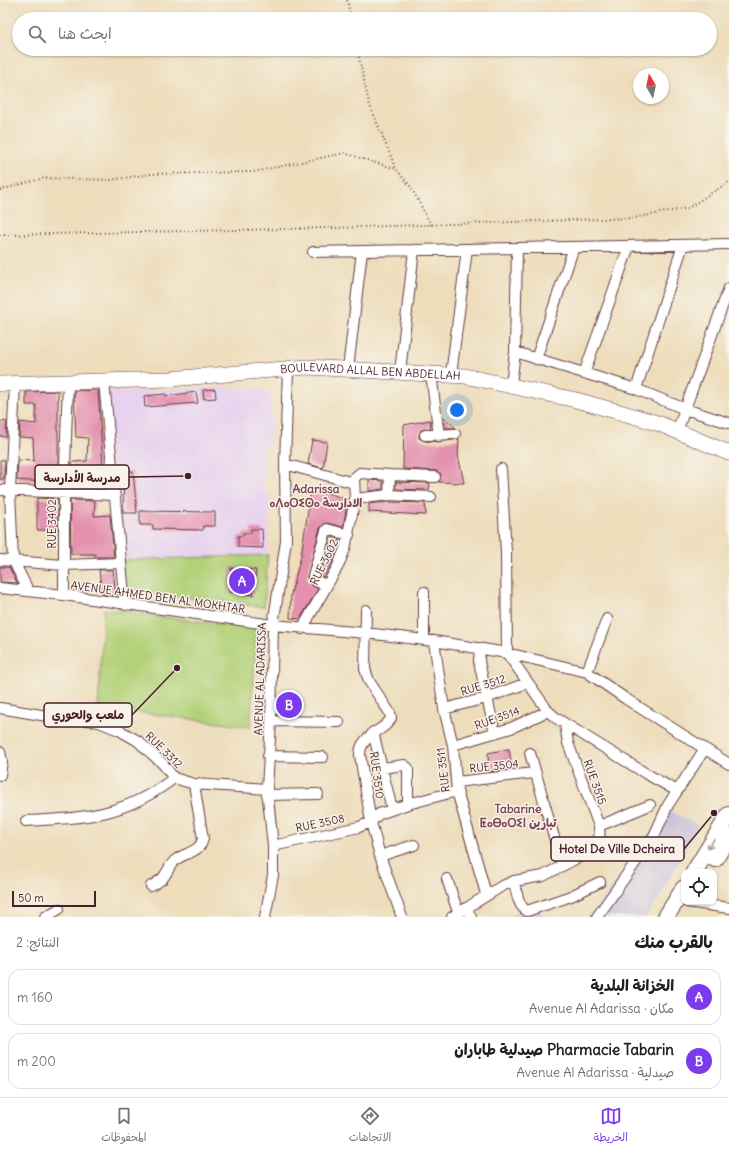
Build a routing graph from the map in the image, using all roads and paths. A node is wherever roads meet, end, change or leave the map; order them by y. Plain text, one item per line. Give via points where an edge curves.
1 (347, 0) edge
2 (350, 12) edge
3 (359, 56) edge
4 (396, 169) junction
5 (729, 182) edge
6 (0, 190) edge
7 (431, 225) junction
8 (0, 235) edge
9 (729, 244) edge
10 (683, 245) junction
11 (629, 246) junction
12 (574, 247) junction
13 (517, 248) junction
14 (467, 249) junction
15 (414, 250) junction
16 (362, 251) junction
17 (313, 252) dead end
18 (729, 288) edge
19 (726, 307) edge
20 (515, 352) junction
21 (536, 359) junction
22 (288, 369) junction
23 (348, 369) junction
24 (400, 372) junction
25 (431, 374) junction
26 (584, 374) junction
27 (451, 375) junction
28 (104, 381) junction
29 (68, 382) junction
30 (7, 384) edge
31 (511, 385) junction
32 (636, 389) junction
33 (685, 409) junction
34 (729, 423) edge
35 (677, 431) junction
36 (456, 434) dead end
37 (424, 435) dead end
38 (439, 436) junction
39 (729, 453) edge
40 (286, 464) junction
41 (502, 469) dead end
42 (390, 475) junction
43 (435, 477) dead end
44 (354, 481) junction
45 (5, 490) edge
46 (64, 493) junction
47 (114, 495) junction
48 (389, 495) junction
49 (431, 497) dead end
50 (355, 499) junction
51 (349, 535) junction
52 (0, 560) edge
53 (14, 560) junction
54 (121, 563) junction
55 (64, 565) junction
56 (328, 585) junction
57 (0, 588) edge
58 (28, 590) junction
59 (424, 592) dead end
60 (64, 595) junction
61 (125, 605) junction
62 (366, 610) dead end
63 (607, 619) dead end
64 (273, 625) junction
65 (302, 629) junction
66 (365, 633) junction
67 (429, 640) junction
68 (480, 648) junction
69 (507, 653) junction
70 (586, 672) junction
71 (527, 683) junction
72 (486, 698) junction
73 (0, 708) edge
74 (444, 709) junction
75 (548, 711) junction
76 (271, 721) junction
77 (339, 722) dead end
78 (565, 724) junction
79 (373, 732) junction
80 (494, 733) junction
81 (453, 745) junction
82 (704, 750) junction
83 (530, 753) dead end
84 (268, 756) junction
85 (1, 757) edge
86 (323, 758) dead end
87 (729, 764) edge
88 (382, 768) junction
89 (534, 773) junction
90 (0, 775) edge
91 (174, 778) junction
92 (194, 784) junction
93 (456, 787) junction
94 (677, 791) junction
95 (267, 792) junction
96 (318, 794) dead end
97 (408, 804) junction
98 (650, 805) dead end
99 (392, 810) junction
100 (729, 815) edge
101 (26, 821) dead end
102 (371, 822) junction
103 (599, 826) junction
104 (729, 836) edge
105 (414, 845) dead end
106 (274, 846) junction
107 (380, 856) junction
108 (562, 865) junction
109 (696, 869) edge
110 (708, 869) edge
111 (447, 878) dead end
112 (514, 881) junction
113 (600, 882) dead end
114 (151, 886) dead end
115 (681, 893) edge
116 (486, 894) junction
117 (686, 905) edge
118 (708, 905) edge
119 (729, 908) edge
120 (59, 909) dead end
121 (462, 914) edge
122 (45, 917) edge
123 (265, 917) edge
124 (402, 917) edge
125 (597, 917) edge
126 (666, 917) edge
127 (678, 917) edge

1 - 2 path
3 - 4 path via 369,104
4 - 6 path via 344,153 253,172 151,174 110,180 44,178
4 - 7 path via 411,187
5 - 7 path via 688,208 633,218
7 - 8 path
9 - 10 street
10 - 11 street
10 - 32 street
11 - 12 street
11 - 26 street
12 - 13 street
12 - 21 street
13 - 14 street
13 - 20 street
14 - 15 street
14 - 27 street
15 - 16 street
15 - 24 street
16 - 17 street
16 - 23 street
18 - 19 street
19 - 33 street
20 - 21 street
20 - 31 street
21 - 26 street
22 - 23 street, BOULEVARD ALLAL BEN ABDELLAH
22 - 28 street, BOULEVARD ALLAL BEN ABDELLAH via 170,379
22 - 40 street, AVENUE AL ADARISSA
23 - 24 street, BOULEVARD ALLAL BEN ABDELLAH
24 - 25 street, BOULEVARD ALLAL BEN ABDELLAH
25 - 27 street, BOULEVARD ALLAL BEN ABDELLAH
25 - 38 street
26 - 32 street
27 - 31 street, BOULEVARD ALLAL BEN ABDELLAH
28 - 29 street, BOULEVARD ALLAL BEN ABDELLAH
28 - 47 street
29 - 30 street, BOULEVARD ALLAL BEN ABDELLAH
29 - 46 street, RUE 3402
30 - 45 street
31 - 35 street, BOULEVARD ALLAL BEN ABDELLAH via 630,415
32 - 33 street
33 - 34 street
33 - 35 street
35 - 39 street, BOULEVARD ALLAL BEN ABDELLAH
36 - 38 street
37 - 38 street
40 - 44 street
40 - 64 street, AVENUE AL ADARISSA via 286,541
41 - 69 street
42 - 43 street
42 - 44 street via 360,473
42 - 48 street
44 - 50 street, RUE 3602
45 - 46 street
45 - 53 street
46 - 47 street
46 - 55 street, RUE 3402
47 - 54 street
48 - 49 street
48 - 50 street
50 - 51 street, RUE 3602
51 - 56 street, RUE 3602
51 - 56 street via 327,529 326,531 313,576 316,581
52 - 53 street
53 - 55 street
53 - 58 street
54 - 55 street
54 - 61 street
55 - 60 street, RUE 3402
56 - 65 street, RUE 3602
57 - 58 street, AVENUE AHMED BEN AL MOKHTAR
58 - 60 street, AVENUE AHMED BEN AL MOKHTAR
59 - 67 street, RUE 3511
60 - 61 street, AVENUE AHMED BEN AL MOKHTAR
61 - 64 street, AVENUE AHMED BEN AL MOKHTAR
62 - 66 street
63 - 70 street
64 - 65 street, AVENUE AHMED BEN AL MOKHTAR
64 - 76 street, AVENUE AL ADARISSA
65 - 66 street, AVENUE AHMED BEN AL MOKHTAR
66 - 67 street, AVENUE AHMED BEN AL MOKHTAR
66 - 79 street, RUE 3510 via 365,669 369,681 391,718 387,724
67 - 68 street, AVENUE AHMED BEN AL MOKHTAR
67 - 74 street, RUE 3511
68 - 69 street, AVENUE AHMED BEN AL MOKHTAR
68 - 72 street via 479,662
69 - 70 street, AVENUE AHMED BEN AL MOKHTAR
69 - 71 street
70 - 82 street, AVENUE AHMED BEN AL MOKHTAR
71 - 72 street, RUE 3512
71 - 75 street
72 - 74 street, RUE 3512
72 - 80 street
73 - 91 street, RUE 3312 via 78,718 99,722 119,730 138,741
74 - 81 street, RUE 3511
75 - 78 street
75 - 80 street, RUE 3514
76 - 77 street
76 - 84 street, AVENUE AL ADARISSA
78 - 94 street
78 - 103 street, RUE 3515 via 568,743
79 - 88 street
79 - 102 street, RUE 3510 via 360,751
80 - 81 street, RUE 3514
81 - 93 street, RUE 3511
82 - 87 street, AVENUE AHMED BEN AL MOKHTAR
82 - 94 street
83 - 89 street
84 - 86 street
84 - 95 street, AVENUE AL ADARISSA
85 - 90 street
88 - 97 street via 408,768
88 - 99 street
89 - 93 street, RUE 3504
89 - 108 street
91 - 92 street, RUE 3312
91 - 101 street via 140,801 105,814
92 - 95 street, RUE 3312
92 - 114 street via 202,844 198,849 177,859 163,878
93 - 97 street, RUE 3504
93 - 116 street, RUE 3511
94 - 125 street via 654,836
95 - 96 street, RUE 3312
95 - 106 street, AVENUE AL ADARISSA
97 - 99 street, RUE 3508
98 - 103 street
99 - 102 street, RUE 3508 via 379,814
100 -> 109 main road
102 - 106 street, RUE 3508 via 348,830
102 - 107 street, RUE 3510
103 - 108 street, RUE 3515 via 601,842 598,848
104 - 110 main road
105 - 107 street
106 - 123 street, AVENUE AL ADARISSA via 273,875
107 - 124 street, RUE 3510
108 - 112 street via 543,876
111 - 121 street
112 - 113 street via 520,903 527,911 571,896
112 - 116 street
115 - 126 main road
116 - 121 street
117 - 127 main road
118 - 119 street
120 - 122 street

